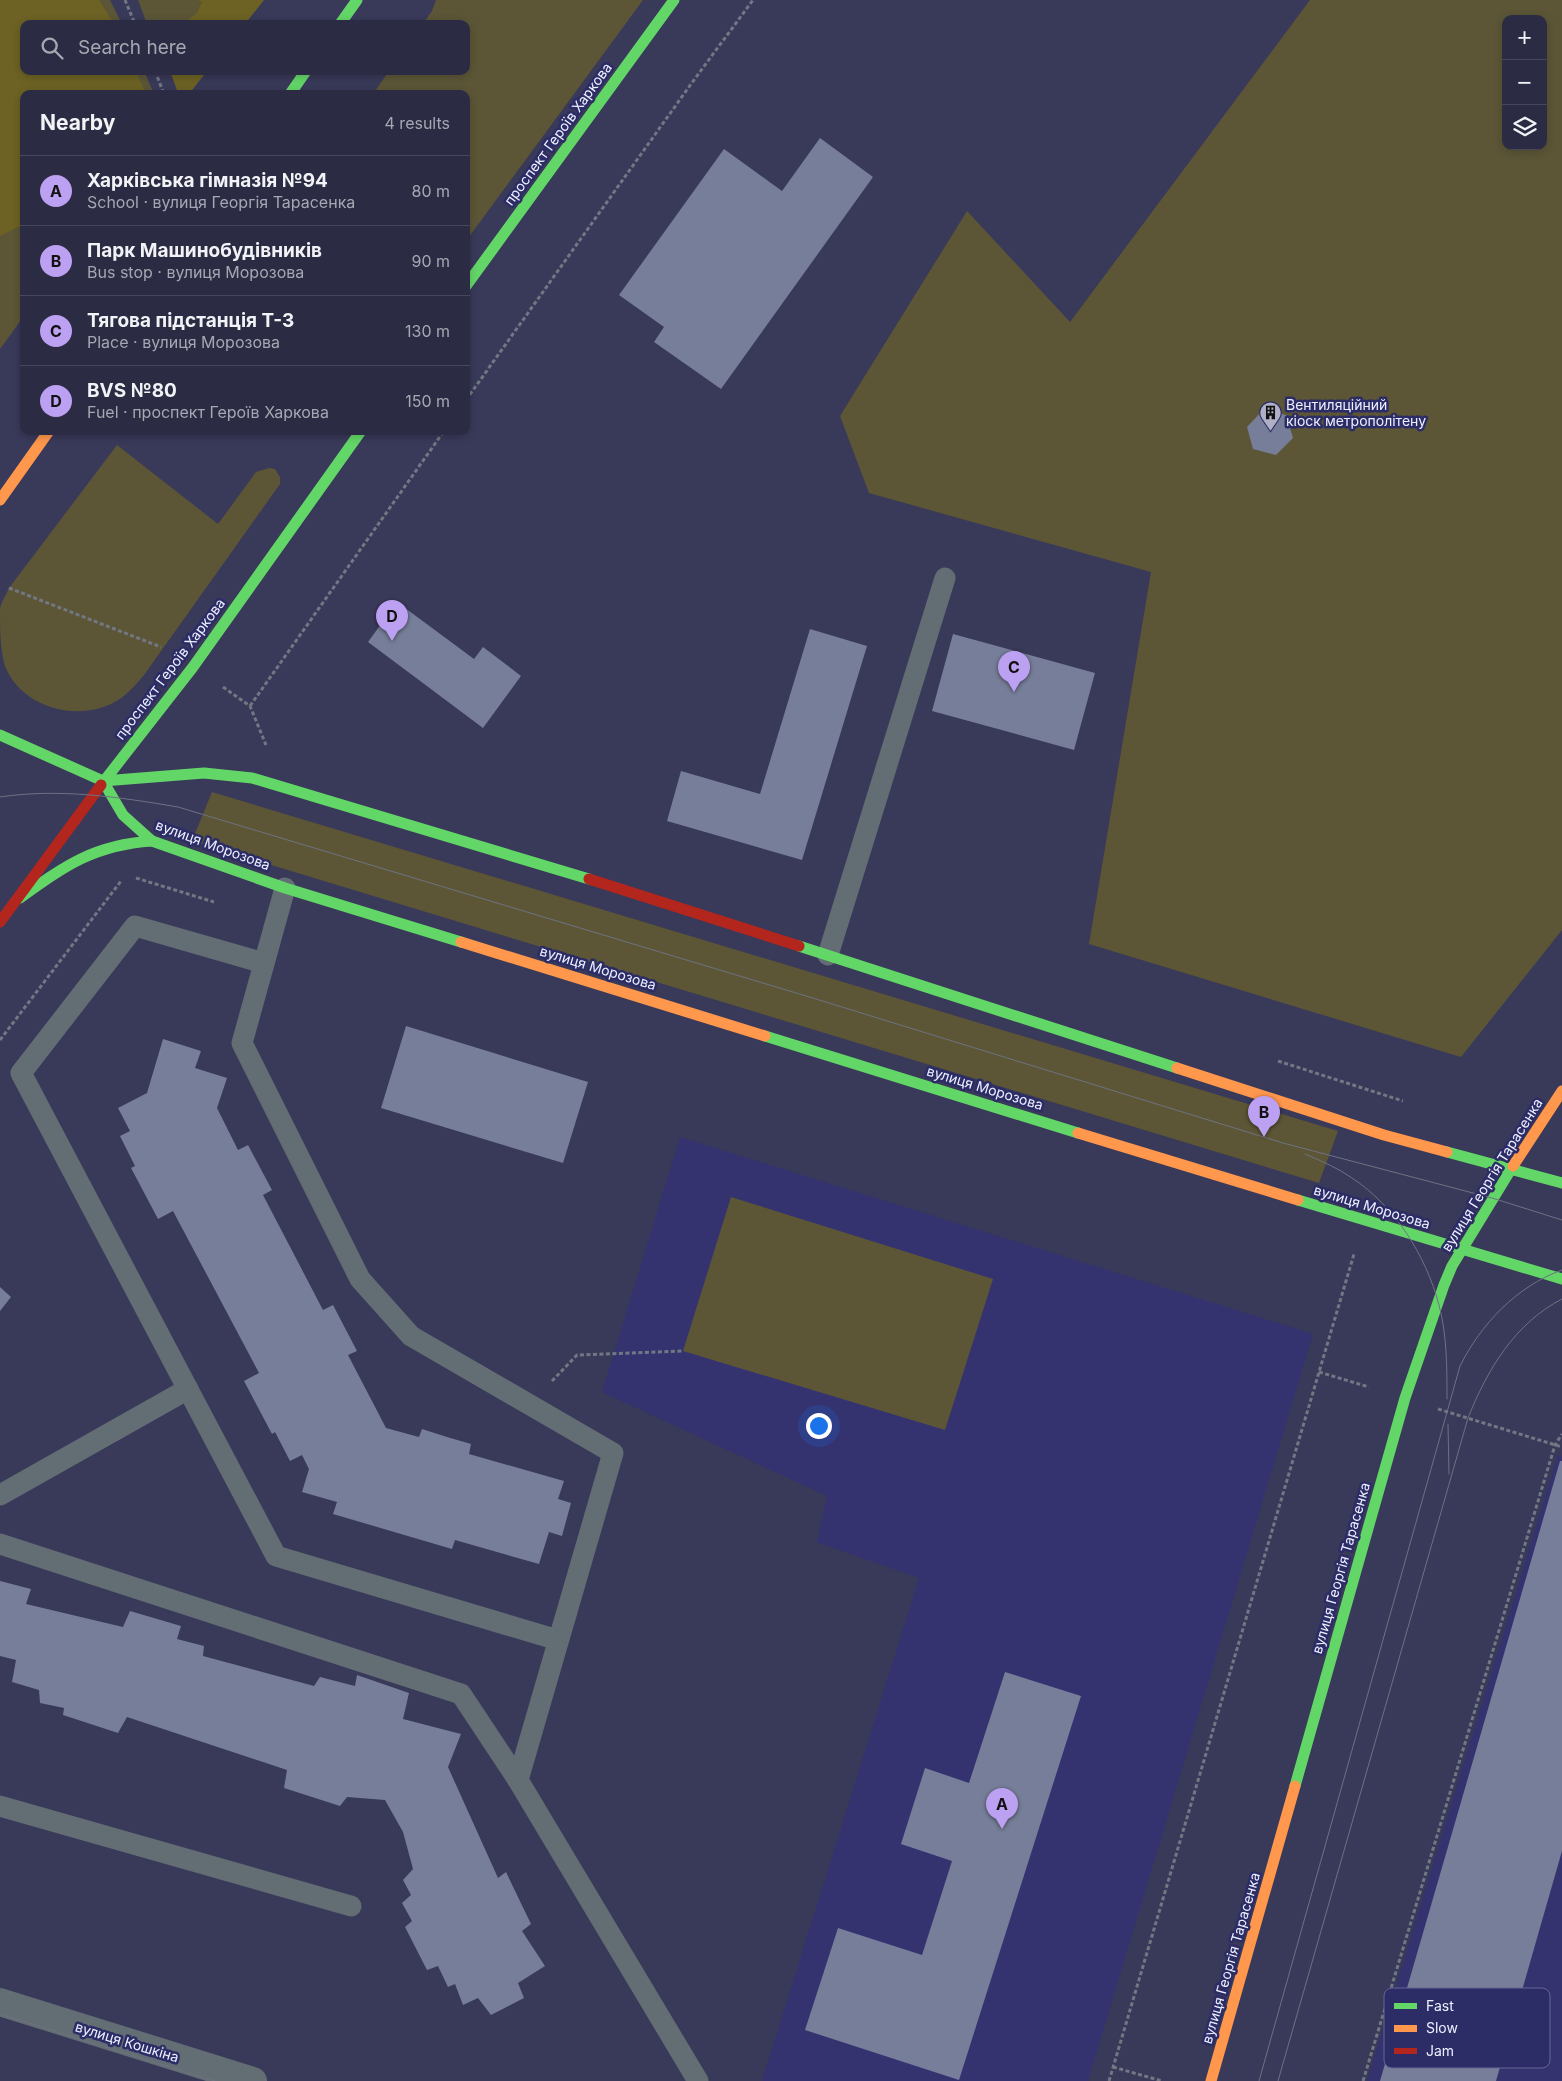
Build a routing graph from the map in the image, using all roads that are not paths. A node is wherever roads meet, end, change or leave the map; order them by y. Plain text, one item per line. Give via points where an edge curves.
1 (357, 0) edge
2 (674, 0) edge
3 (343, 20) edge
4 (303, 75) edge
5 (293, 90) edge
6 (470, 280) edge
7 (46, 435) edge
8 (358, 435) edge
9 (0, 500) edge
10 (945, 578) dead end
11 (0, 736) edge
12 (103, 781) junction
13 (152, 841) junction
14 (285, 888) junction
15 (14, 902) junction
16 (0, 922) edge
17 (828, 955) junction
18 (264, 963) junction
19 (1562, 1091) edge
20 (1511, 1168) junction
21 (1562, 1183) edge
22 (1462, 1249) junction
23 (1562, 1279) edge
24 (188, 1389) junction
25 (0, 1495) edge
26 (0, 1544) edge
27 (558, 1640) junction
28 (518, 1780) junction
29 (0, 1806) edge
30 (351, 1906) dead end
31 (0, 2002) edge
32 (253, 2081) edge
33 (698, 2081) edge
34 (1211, 2081) edge

1 - 3 main road
2 - 6 main road, проспект Героїв Харкова
4 - 5 main road
7 - 9 main road
8 - 12 main road, проспект Героїв Харкова via 193,667
10 - 17 lane
11 - 12 main road
12 - 13 main road, вулиця Морозова via 120,811
12 - 15 main road, проспект Героїв Харкова
12 - 17 main road via 204,772 252,778 626,890
13 - 14 main road, вулиця Морозова
13 - 15 main road via 132,841 81,856
14 - 18 lane
14 - 22 main road, вулиця Морозова
15 - 16 main road, проспект Героїв Харкова
17 - 20 main road via 1384,1135
18 - 24 lane via 135,926 22,1073
18 - 27 lane via 242,1043 360,1279 411,1336 613,1453
19 - 20 main road, вулиця Георгія Тарасенка
20 - 21 main road
20 - 22 main road, вулиця Георгія Тарасенка
22 - 23 main road, вулиця Морозова
22 - 34 main road, вулиця Георгія Тарасенка via 1444,1285 1405,1398
24 - 25 lane
24 - 27 lane via 276,1556
26 - 28 lane via 461,1694
27 - 28 lane
28 - 33 lane
29 - 30 lane
31 - 32 street, вулиця Кошкіна

